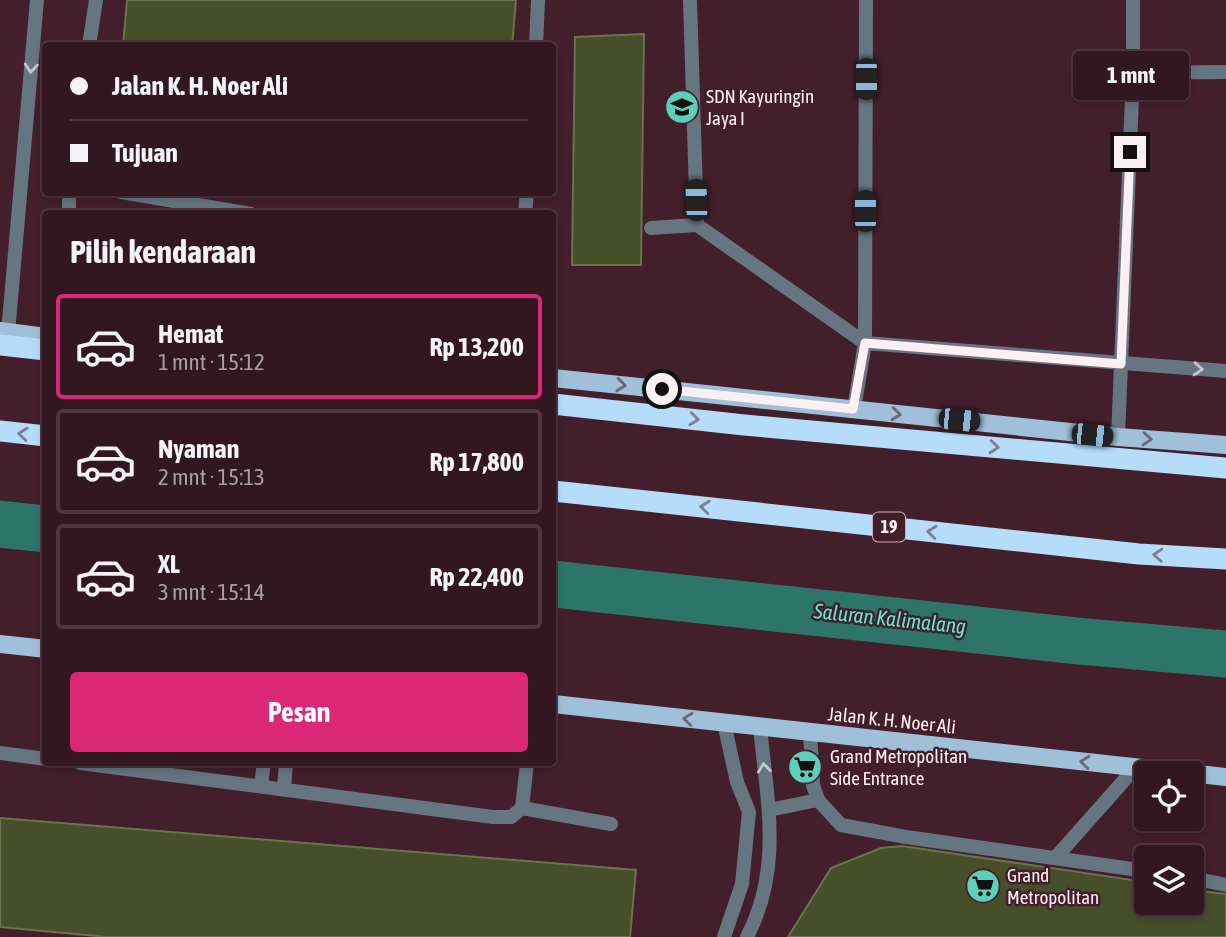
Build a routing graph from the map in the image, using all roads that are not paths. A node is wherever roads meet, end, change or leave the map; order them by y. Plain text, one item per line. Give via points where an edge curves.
1 (37, 0) edge
2 (96, 0) edge
3 (538, 0) edge
4 (690, 0) edge
5 (866, 0) edge
6 (1133, 0) edge
7 (90, 42) edge
8 (536, 42) edge
9 (1226, 72) edge
10 (1133, 73) junction
11 (145, 196) edge
12 (227, 210) edge
13 (696, 225) junction
14 (651, 228) dead end
15 (3, 336) edge
16 (42, 337) edge
17 (865, 343) junction
18 (42, 349) edge
19 (1121, 364) junction
20 (1226, 371) edge
21 (556, 378) edge
22 (556, 404) edge
23 (853, 409) junction
24 (0, 431) edge
25 (42, 436) edge
26 (1118, 437) junction
27 (1226, 445) edge
28 (1226, 468) edge
29 (556, 491) edge
30 (1226, 559) edge
31 (0, 644) edge
32 (42, 649) edge
33 (556, 704) edge
34 (724, 723) junction
35 (760, 727) junction
36 (810, 733) junction
37 (0, 754) edge
38 (42, 759) edge
39 (105, 766) edge
40 (264, 766) edge
41 (286, 766) edge
42 (527, 766) edge
43 (1134, 767) edge
44 (1134, 769) edge
45 (1204, 775) edge
46 (1226, 777) edge
47 (261, 785) junction
48 (284, 788) junction
49 (818, 800) junction
50 (522, 808) junction
51 (769, 810) junction
52 (611, 824) dead end
53 (1057, 856) junction
54 (1134, 869) edge
55 (1204, 880) edge
56 (1226, 885) edge
57 (724, 937) edge
58 (747, 937) edge

1 -> 15 street
2 - 7 street
3 - 8 street
4 - 13 street
5 - 17 street
6 - 10 street
9 - 10 street
10 - 19 street
11 - 12 street
13 - 14 street
13 - 17 street
15 - 16 main road
15 - 18 highway
17 - 19 street
17 - 23 street
19 -> 20 street
19 - 26 street
21 -> 23 main road
22 -> 28 highway
23 -> 26 main road
25 -> 24 highway
26 -> 27 main road
30 -> 29 highway, 19 via 1139,554
31 - 32 main road
34 -> 33 main road, Jalan K. H. Noer Ali
34 - 35 main road, Jalan K. H. Noer Ali
34 - 57 street via 749,812 742,884
35 - 36 main road, Jalan K. H. Noer Ali
51 -> 35 street
43 -> 36 main road, Jalan K. H. Noer Ali
36 - 49 street via 810,770
37 - 38 street
39 - 47 street
40 - 47 street
41 - 48 street
42 - 50 street
44 - 53 street
45 - 46 main road, Jalan K. H. Noer Ali
47 - 48 street
48 - 50 street via 493,817 511,817
49 - 51 street
49 - 53 street via 841,825
50 - 52 street
51 - 58 street via 767,886
53 - 54 street
55 - 56 street

